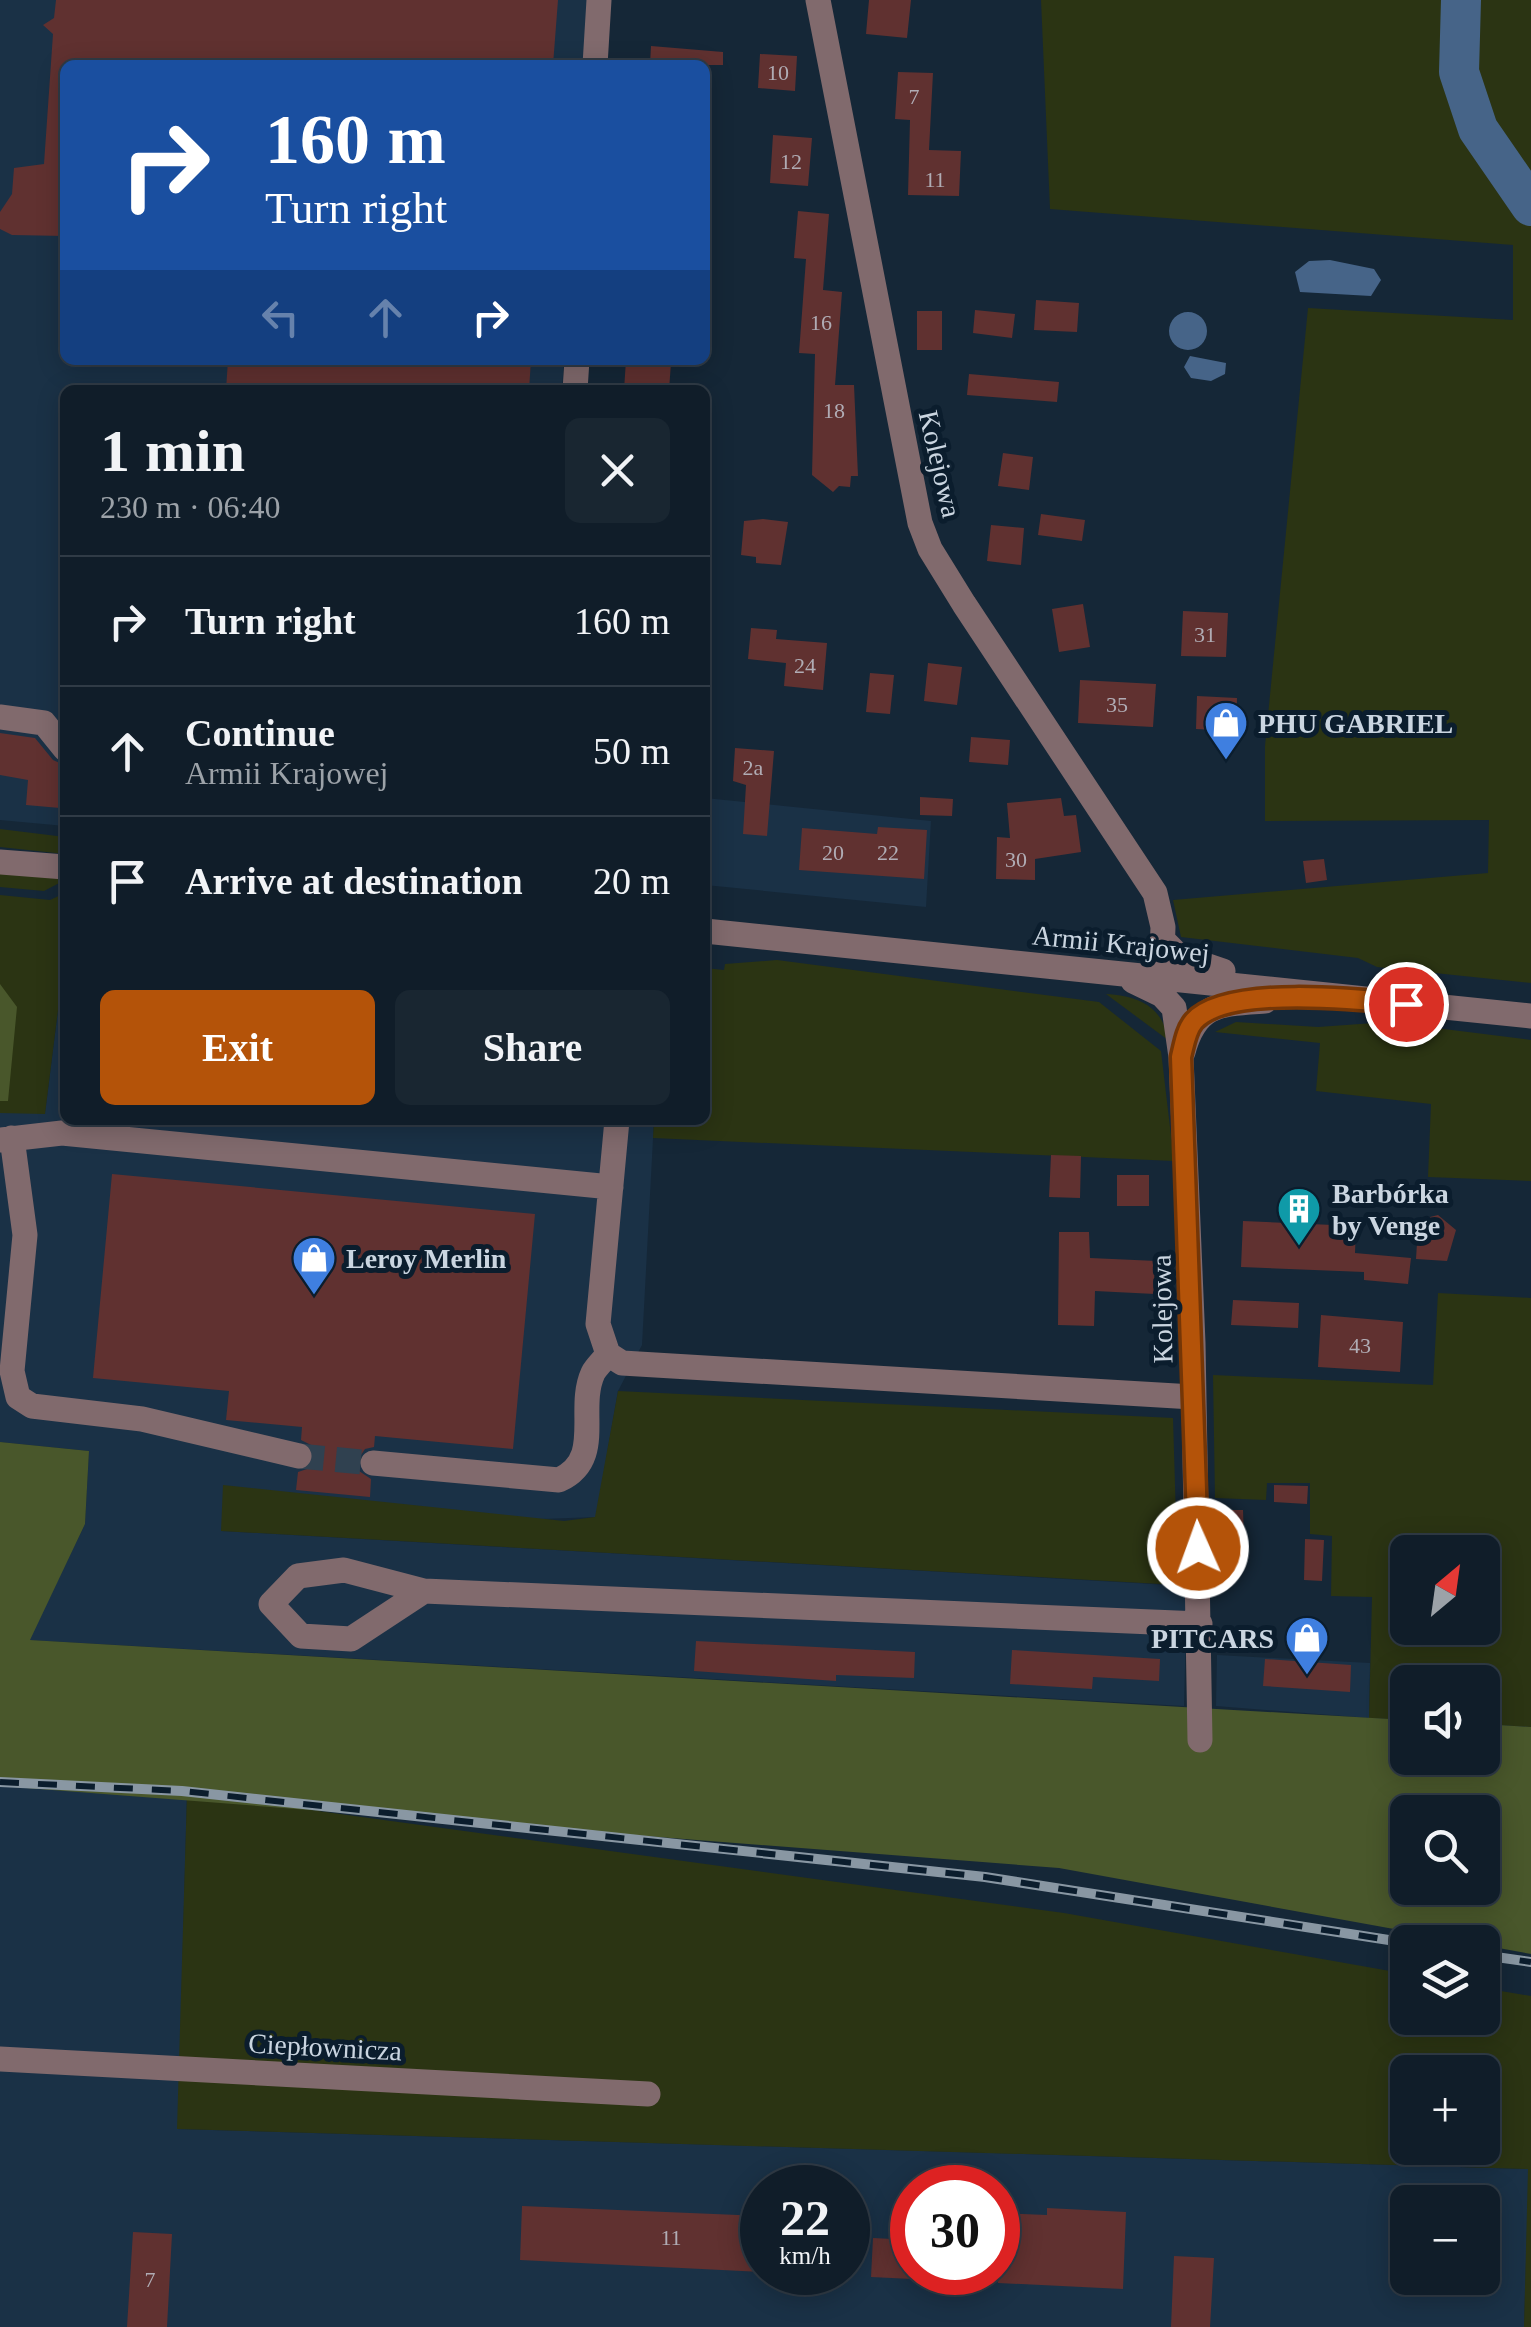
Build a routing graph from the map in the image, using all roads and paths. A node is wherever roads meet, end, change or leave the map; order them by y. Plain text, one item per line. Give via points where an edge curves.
1 (600, 0) edge
2 (818, 0) edge
3 (595, 60) edge
4 (0, 717) edge
5 (60, 742) edge
6 (6, 860) edge
7 (60, 866) edge
8 (710, 932) edge
9 (1163, 940) junction
10 (1115, 973) junction
11 (1161, 978) junction
12 (1337, 997) junction
13 (1531, 1016) edge
14 (1181, 1057) junction
15 (617, 1125) edge
16 (76, 1127) edge
17 (6, 1139) edge
18 (611, 1187) junction
19 (608, 1354) junction
20 (1193, 1397) junction
21 (299, 1456) tunnel mouth
22 (373, 1464) tunnel mouth
23 (424, 1591) junction
24 (1200, 1624) junction
25 (1200, 1740) dead end
26 (0, 2060) edge
27 (648, 2094) dead end

1 - 3 street
2 - 9 street, Kolejowa via 920,523 964,604 1156,894
4 - 5 street via 44,723
6 - 7 street
8 - 10 street, Armii Krajowej
9 - 10 street via 1143,960
9 - 11 street, Kolejowa
9 - 12 street via 1196,965
10 - 11 street, Armii Krajowej
10 - 14 street, Kolejowa via 1162,994 1174,1008
11 - 12 street, Armii Krajowej
12 - 13 street, Armii Krajowej
12 - 14 street via 1227,1003 1208,1010 1189,1028
14 - 20 street, Kolejowa
15 - 18 street
16 - 17 street
16 - 18 street
17 - 21 street via 25,1235 12,1371 18,1397 32,1406 142,1420
18 - 19 street via 598,1324
19 - 20 street via 634,1366
19 - 22 street via 592,1374 585,1458 574,1473 559,1480
20 - 24 street, Kolejowa
23 - 23 street via 344,1570 298,1576 271,1604 301,1636 351,1640
23 - 24 street
24 - 25 street, Kolejowa
26 - 27 street, Ciepłownicza

